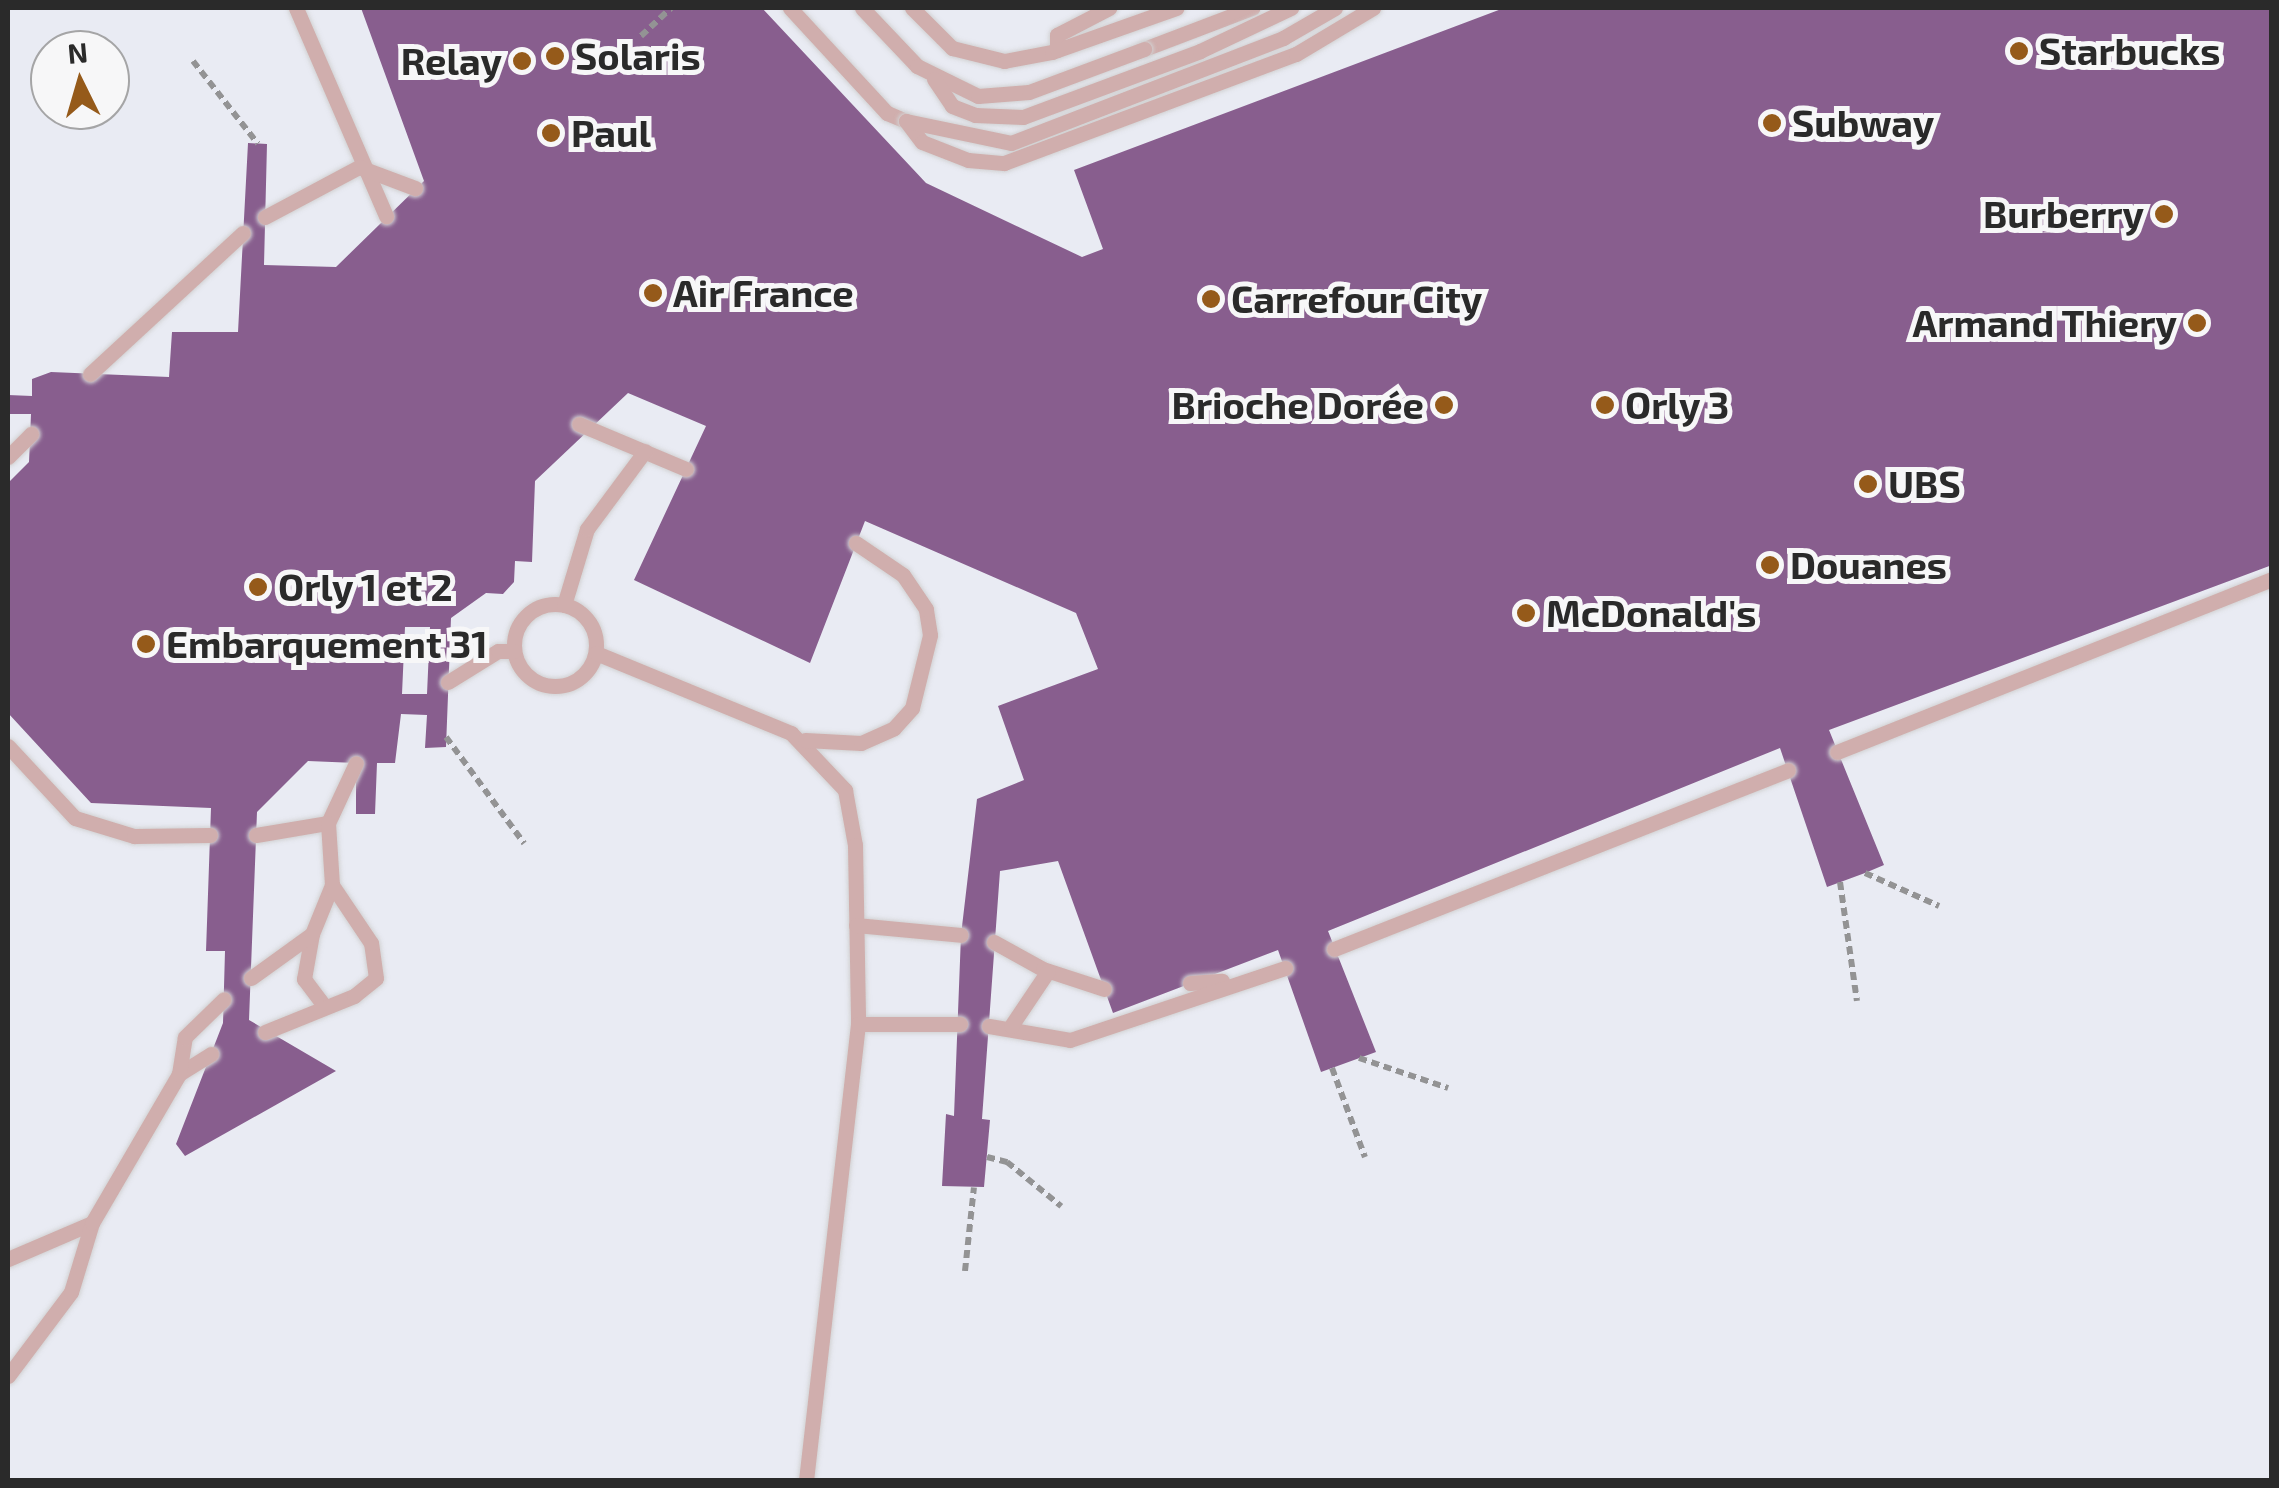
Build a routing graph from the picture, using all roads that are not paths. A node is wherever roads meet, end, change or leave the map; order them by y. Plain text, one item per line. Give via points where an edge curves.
1 (296, 8) edge
2 (790, 8) edge
3 (862, 8) edge
4 (912, 8) edge
5 (1109, 8) edge
6 (1176, 8) edge
7 (1252, 8) edge
8 (1290, 8) edge
9 (1335, 8) edge
10 (1373, 8) edge
11 (1056, 50) junction
12 (934, 79) junction
13 (906, 122) junction
14 (359, 167) junction
15 (415, 188) dead end
16 (386, 216) dead end
17 (265, 218) dead end
18 (244, 233) dead end
19 (90, 374) dead end
20 (579, 424) dead end
21 (30, 434) dead end
22 (645, 452) junction
23 (8, 457) edge
24 (686, 469) dead end
25 (856, 543) dead end
26 (2272, 578) edge
27 (564, 604) junction
28 (514, 651) junction
29 (596, 653) junction
30 (448, 682) dead end
31 (805, 740) junction
32 (8, 746) edge
33 (1838, 752) dead end
34 (356, 763) dead end
35 (1788, 770) dead end
36 (328, 823) junction
37 (210, 835) dead end
38 (256, 835) dead end
39 (332, 884) junction
40 (856, 925) junction
41 (312, 934) junction
42 (961, 935) dead end
43 (994, 942) dead end
44 (1334, 949) dead end
45 (1285, 968) dead end
46 (1048, 971) junction
47 (251, 978) dead end
48 (1236, 981) junction
49 (1190, 983) dead end
50 (1104, 990) dead end
51 (224, 999) dead end
52 (324, 1006) junction
53 (858, 1024) junction
54 (960, 1024) dead end
55 (989, 1026) dead end
56 (1011, 1026) junction
57 (264, 1032) dead end
58 (211, 1054) dead end
59 (179, 1074) junction
60 (92, 1223) junction
61 (8, 1259) edge
62 (8, 1376) edge
63 (806, 1480) edge

1 - 14 lane
2 - 13 lane via 887,113
3 - 12 lane, bridge
4 - 11 lane via 936,36 983,59
5 - 11 lane via 1058,34
6 - 11 lane
7 - 12 lane, bridge via 1029,92 978,96
8 - 12 lane, bridge via 1200,51 1022,117 975,116 952,106
9 - 13 lane, bridge via 1283,38 1012,143
10 - 13 lane, bridge via 1296,54 1004,163 968,160 922,142
14 - 15 lane
14 - 16 lane
14 - 17 lane
18 - 19 lane
20 - 22 lane
21 - 23 lane
22 - 24 lane
22 - 27 lane via 587,530
25 - 31 lane via 903,575 926,610 930,635 912,708 894,728 861,743
26 - 33 lane
27 - 28 lane via 528,614
27 - 29 lane via 593,628
28 - 29 lane via 528,675 554,686 581,678
28 - 30 lane via 498,651
29 - 31 lane
31 - 40 lane via 845,790 855,845
32 - 37 lane via 76,818 134,836
34 - 36 lane
35 - 44 lane
36 - 38 lane
36 - 39 lane
39 - 41 lane
39 - 52 lane via 360,921 378,966 367,987
40 - 42 lane
40 - 53 lane
41 - 47 lane
41 - 52 lane via 304,979
43 - 46 lane
45 - 48 lane
46 - 50 lane
46 - 56 lane
48 - 49 lane
48 - 56 lane via 1117,1029 1070,1040
51 - 59 lane via 184,1038
52 - 57 lane
53 - 54 lane
53 - 63 lane
55 - 56 lane
58 - 59 lane
59 - 60 lane
60 - 61 lane
60 - 62 lane via 71,1292

